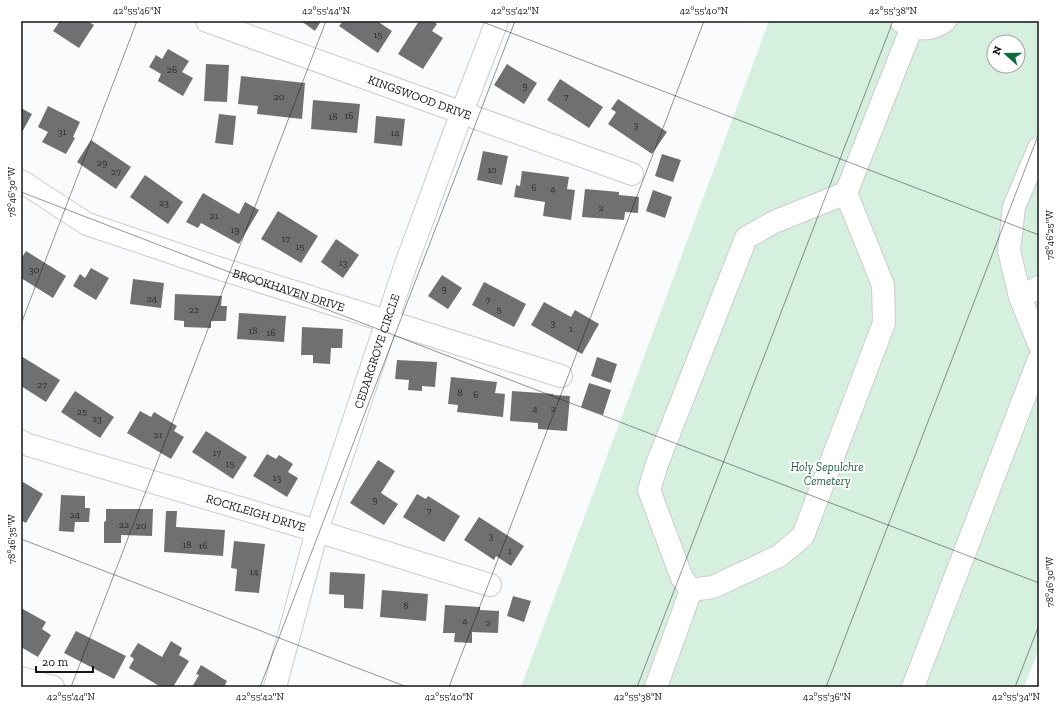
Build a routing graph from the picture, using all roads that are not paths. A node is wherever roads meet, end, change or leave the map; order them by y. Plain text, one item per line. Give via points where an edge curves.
1 (207, 21) edge
2 (497, 21) edge
3 (944, 21) edge
4 (907, 24) edge
5 (462, 112) junction
6 (1039, 148) edge
7 (632, 174) dead end
8 (23, 183) edge
9 (846, 193) junction
10 (1039, 287) edge
11 (1020, 297) junction
12 (387, 321) junction
13 (1039, 344) edge
14 (1039, 359) edge
15 (560, 376) dead end
16 (21, 441) edge
17 (317, 531) junction
18 (490, 585) dead end
19 (691, 590) junction
20 (21, 678) edge
21 (54, 687) edge
22 (274, 687) edge
23 (656, 687) edge
24 (913, 687) edge

1 - 5 street, KINGSWOOD DRIVE
2 - 5 street, CEDARGROVE CIRCLE
3 - 4 street via 938,26 926,29
4 - 9 street
5 - 7 street, KINGSWOOD DRIVE
5 - 12 street, CEDARGROVE CIRCLE
6 - 11 street via 1014,207 1009,250
8 - 12 street, BROOKHAVEN DRIVE via 87,224
9 - 19 street via 774,222 746,238 657,464 649,490 682,578
9 - 19 street via 883,285 884,323 803,536 779,556 713,587
10 - 11 street
11 - 13 street
12 - 15 street, BROOKHAVEN DRIVE
12 - 17 street, CEDARGROVE CIRCLE
14 - 24 street
16 - 17 street, ROCKLEIGH DRIVE
17 - 18 street, ROCKLEIGH DRIVE
17 - 22 street, CEDARGROVE CIRCLE
19 - 23 street
20 - 21 street

